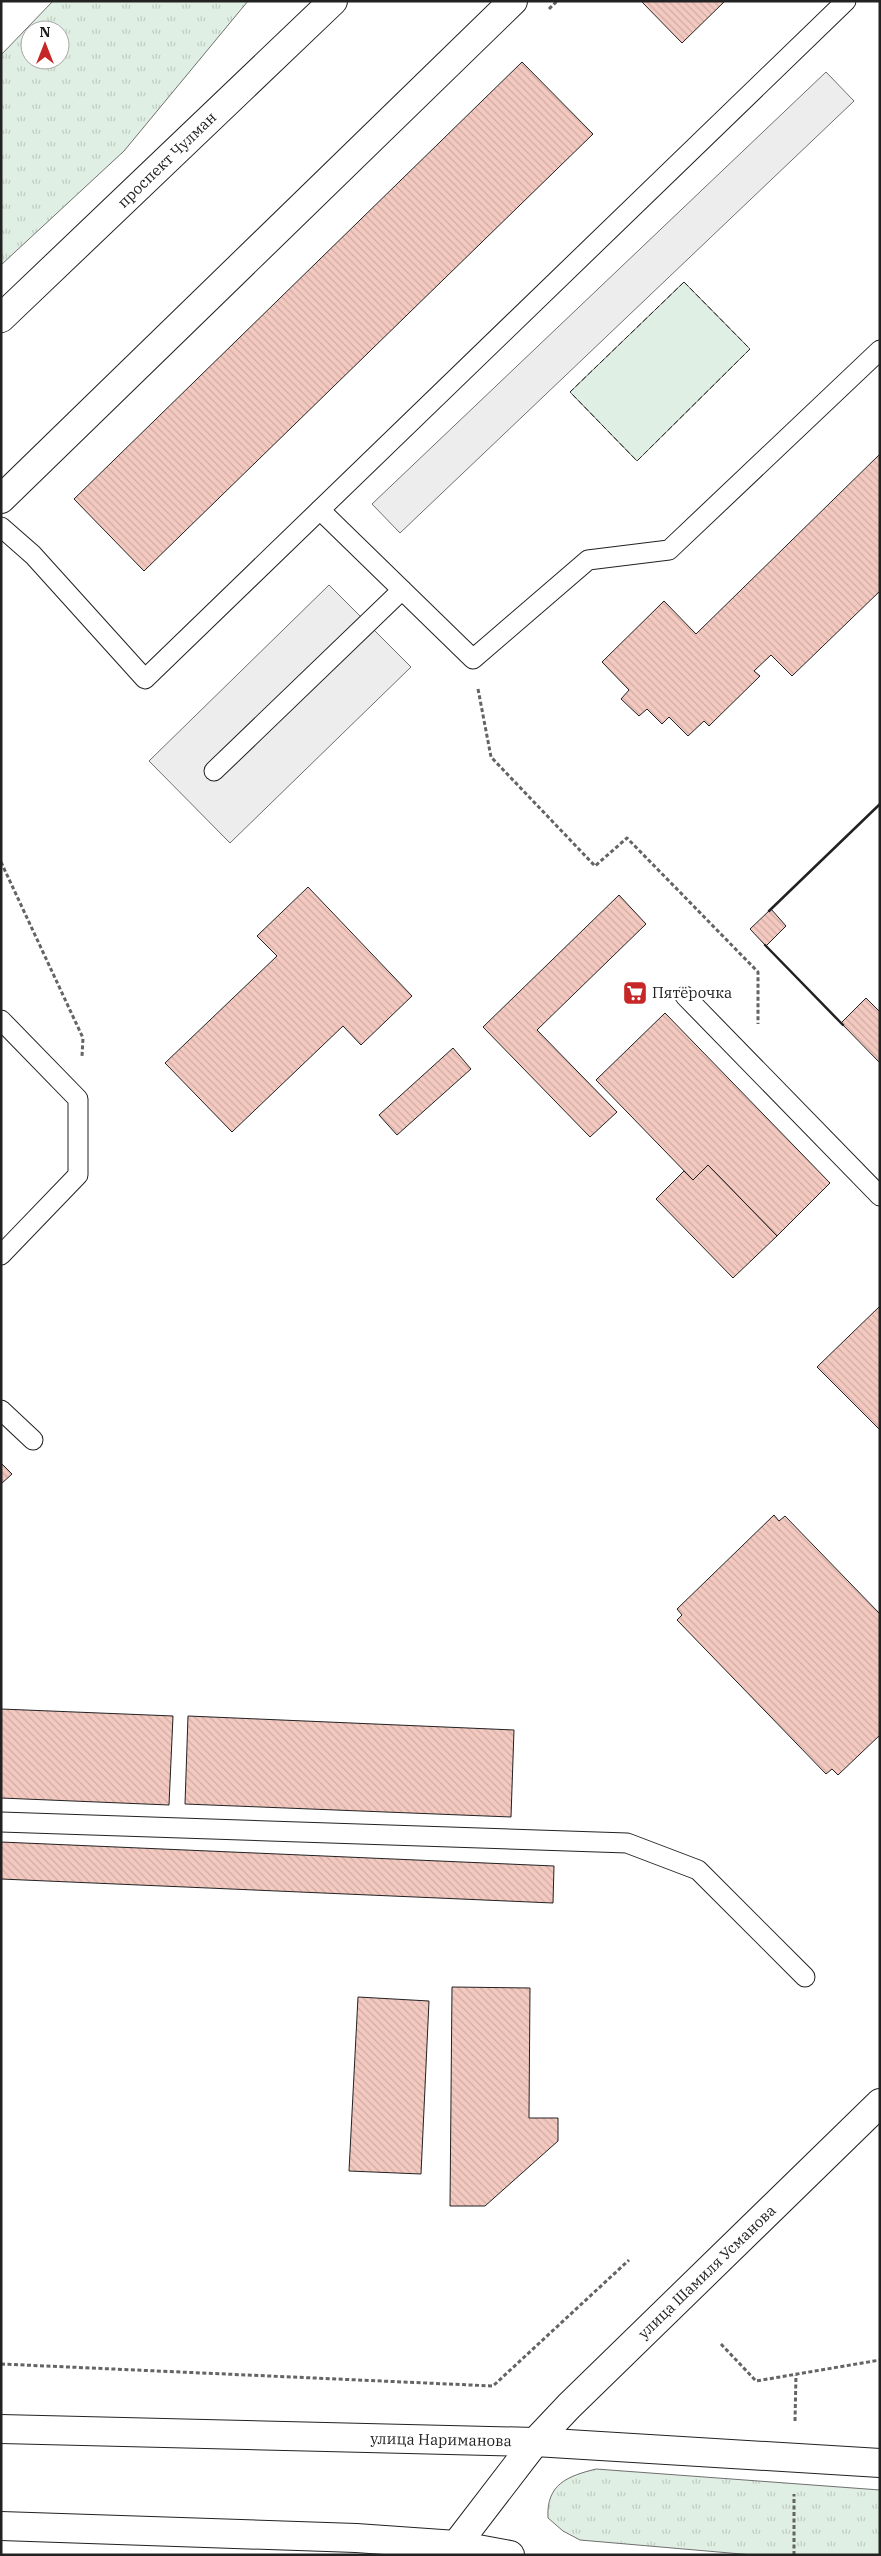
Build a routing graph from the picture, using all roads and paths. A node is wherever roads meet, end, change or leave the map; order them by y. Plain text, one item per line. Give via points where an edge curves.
1 (333, 1) edge
2 (512, 1) edge
3 (846, 1) edge
4 (1, 318) edge
5 (880, 350) edge
6 (1, 499) edge
7 (320, 510) junction
8 (1, 527) edge
9 (402, 590) junction
10 (473, 659) junction
11 (214, 770) dead end
12 (1, 862) edge
13 (685, 996) dead end
14 (1, 1020) edge
15 (759, 1072) junction
16 (78, 1099) junction
17 (880, 1196) edge
18 (1, 1254) edge
19 (1, 1410) edge
20 (33, 1440) dead end
21 (1, 1822) edge
22 (805, 1978) dead end
23 (880, 2103) edge
24 (629, 2260) dead end
25 (721, 2344) dead end
26 (880, 2360) edge
27 (1, 2364) edge
28 (796, 2374) junction
29 (795, 2421) dead end
30 (1, 2429) edge
31 (535, 2442) junction
32 (880, 2463) edge
33 (794, 2492) dead end
34 (1, 2526) edge
35 (456, 2545) junction
36 (510, 2555) edge
37 (794, 2555) edge

1 - 4 main road, проспект Чулман
2 - 6 main road
3 - 7 lane
5 - 10 lane via 669,550 588,560
7 - 8 lane via 145,679 33,555
7 - 9 lane
9 - 10 lane
9 - 11 lane
10 - 15 path via 491,757 595,866 627,838 758,972
12 - 16 path via 83,1038
13 - 15 lane
14 - 16 lane
15 - 17 lane
16 - 18 lane via 78,1174
19 - 20 lane
21 - 22 lane via 627,1843 698,1870
23 - 31 main road, улица Шамиля Усманова
24 - 27 path via 494,2386
25 - 28 path via 756,2381
26 - 28 path
28 - 29 path
30 - 31 main road, улица Нариманова
31 - 32 main road, улица Нариманова
31 - 35 main road, улица Шамиля Усманова
33 - 37 path
34 - 35 main road via 356,2538
35 - 36 main road

